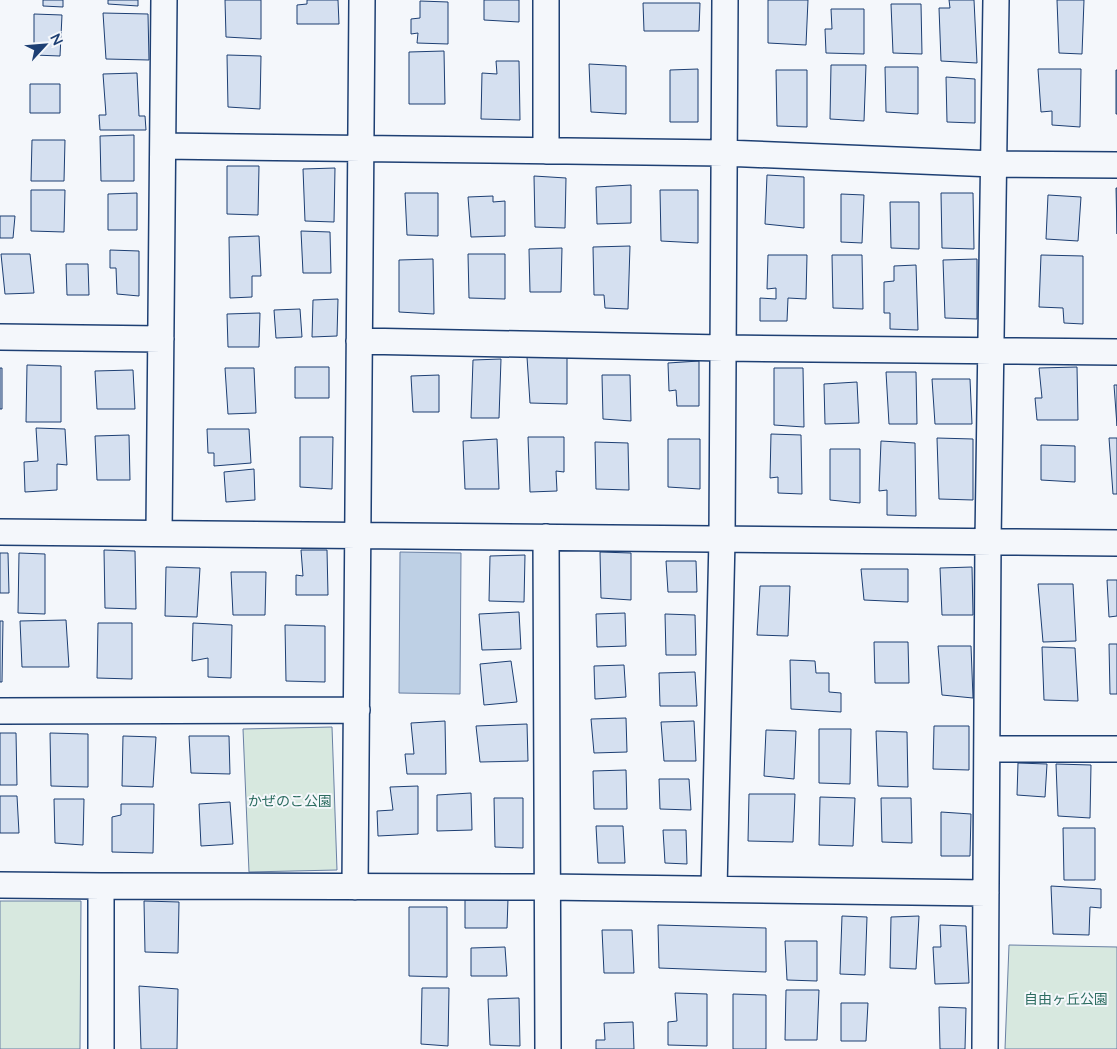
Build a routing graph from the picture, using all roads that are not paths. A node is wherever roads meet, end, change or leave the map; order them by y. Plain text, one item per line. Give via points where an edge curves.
1 (164, 0) edge
2 (362, 0) edge
3 (546, 0) edge
4 (725, 0) edge
5 (996, 0) edge
6 (163, 146) junction
7 (361, 148) junction
8 (546, 151) junction
9 (724, 153) junction
10 (994, 164) junction
11 (1117, 164) edge
12 (0, 337) edge
13 (161, 339) junction
14 (359, 341) junction
15 (723, 348) junction
16 (992, 350) junction
17 (1117, 352) edge
18 (0, 532) edge
19 (159, 533) junction
20 (358, 535) junction
21 (546, 537) junction
22 (722, 539) junction
23 (988, 541) junction
24 (1117, 543) edge
25 (357, 710) junction
26 (0, 711) edge
27 (987, 749) junction
28 (1117, 749) edge
29 (0, 884) edge
30 (101, 886) junction
31 (356, 887) junction
32 (547, 888) junction
33 (714, 890) junction
34 (986, 893) junction
35 (100, 1049) edge
36 (548, 1049) edge
37 (984, 1049) edge

1 - 6 street
2 - 7 street
3 - 8 street
4 - 9 street
5 - 10 street
6 - 7 street
6 - 13 street
7 - 8 street
7 - 14 street
8 - 9 street
9 - 10 street
9 - 15 street
10 - 11 street
10 - 16 street
12 - 13 street
13 - 19 street
14 - 15 street
14 - 20 street
15 - 16 street
15 - 22 street
16 - 17 street
16 - 23 street
18 - 19 street
19 - 20 street
20 - 21 street
20 - 25 street
21 - 22 street
21 - 32 street
22 - 23 street
22 - 33 street
23 - 24 street
23 - 27 street
25 - 26 street
25 - 31 street
27 - 28 street
27 - 34 street
29 - 30 street
30 - 31 street
30 - 35 street
31 - 32 street
32 - 33 street
32 - 36 street
33 - 34 street
34 - 37 street

